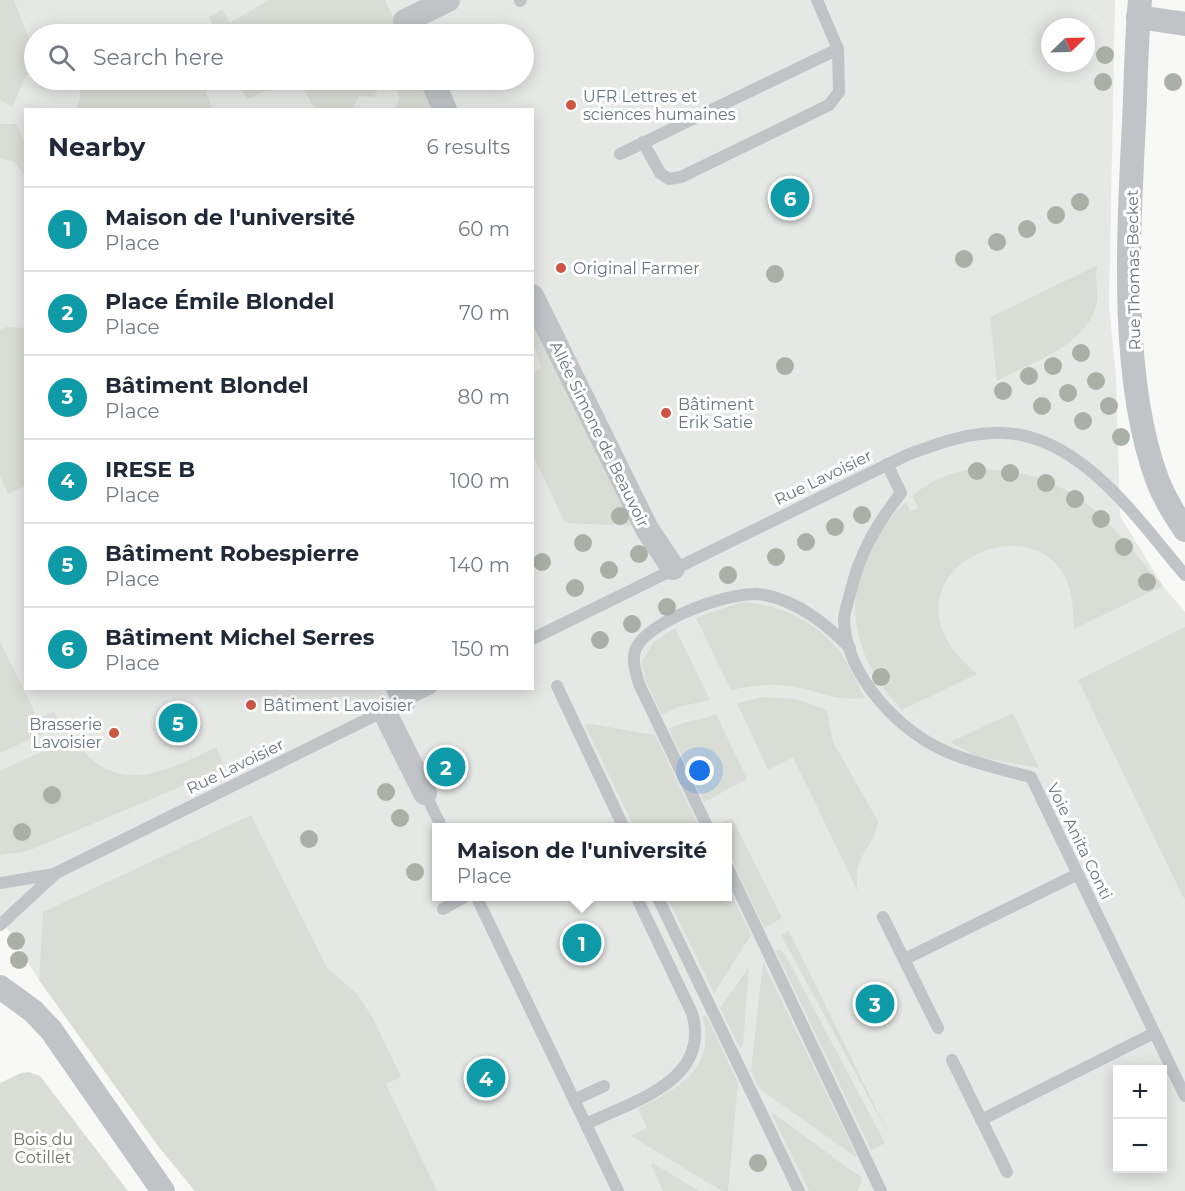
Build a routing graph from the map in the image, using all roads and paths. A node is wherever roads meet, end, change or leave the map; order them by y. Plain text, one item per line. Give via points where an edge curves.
1 (817, 0) edge
2 (443, 2) edge
3 (1139, 9) edge
4 (406, 24) edge
5 (1185, 24) edge
6 (838, 49) junction
7 (436, 90) edge
8 (444, 108) edge
9 (643, 142) junction
10 (620, 154) dead end
11 (534, 302) edge
12 (887, 464) junction
13 (1185, 530) edge
14 (673, 568) junction
15 (1185, 575) edge
16 (534, 638) edge
17 (850, 648) junction
18 (557, 686) dead end
19 (425, 690) edge
20 (396, 700) edge
21 (425, 793) joint
22 (440, 823) edge
23 (622, 823) edge
24 (706, 823) edge
25 (54, 874) junction
26 (1078, 874) junction
27 (732, 876) edge
28 (0, 884) edge
29 (458, 901) edge
30 (478, 901) edge
31 (638, 901) edge
32 (659, 901) edge
33 (442, 909) dead end
34 (883, 917) dead end
35 (0, 925) edge
36 (905, 959) junction
37 (0, 987) edge
38 (938, 1028) dead end
39 (1155, 1033) junction
40 (952, 1060) dead end
41 (604, 1086) dead end
42 (1185, 1096) edge
43 (574, 1100) junction
44 (981, 1119) junction
45 (586, 1124) junction
46 (1008, 1172) dead end
47 (163, 1191) edge
48 (618, 1191) edge
49 (799, 1191) edge
50 (881, 1191) edge

1 - 6 lane
2 - 4 street via 405,21
3 - 5 street
3 - 13 street, Rue Thomas Becket via 1130,228 1136,385 1156,478
6 - 9 lane
6 - 9 lane via 839,92 829,105 681,177 669,179 660,173
7 - 8 street
9 - 10 lane
11 - 14 street, Allée Simone de Beauvoir via 647,529
12 - 14 lane, Rue Lavoisier
12 - 15 lane, Rue Lavoisier via 964,437 993,432 1015,434 1060,450 1128,505
12 - 17 lane, Voie Anita Conti via 901,493 876,525 854,575 844,619
14 - 16 lane, Rue Lavoisier
17 - 24 lane, Voie Anita Conti via 830,627 797,606 749,593 715,600 682,615 656,628 636,648 633,662 639,684
17 - 26 lane, Voie Anita Conti via 866,682 906,725 946,752 1031,777
18 - 23 lane
19 - 20 lane, Rue Lavoisier
20 - 21 street
20 - 25 lane, Rue Lavoisier
21 - 22 lane
25 - 28 lane, Rue Lavoisier
25 - 35 lane, Rue Lavoisier
26 - 36 lane
26 - 39 lane, Voie Anita Conti
27 - 50 lane
29 - 33 lane
30 - 43 lane
31 - 45 lane via 692,1013 697,1030 695,1048 687,1065 670,1083
32 - 49 lane
34 - 36 lane
36 - 38 lane
37 - 47 street via 51,1030
39 - 42 lane, Voie Anita Conti
39 - 44 lane
40 - 44 lane
41 - 43 lane
43 - 45 lane
44 - 46 lane
45 - 48 lane

